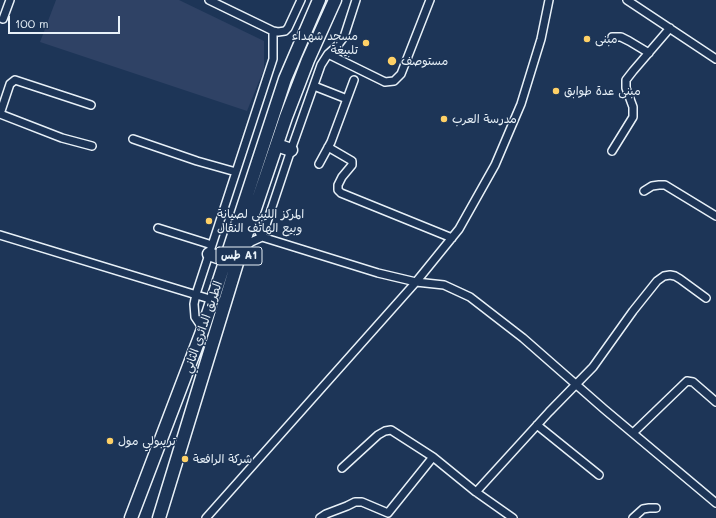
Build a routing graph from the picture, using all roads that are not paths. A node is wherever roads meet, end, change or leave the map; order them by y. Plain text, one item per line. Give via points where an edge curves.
1 (10, 0) edge
2 (209, 0) edge
3 (301, 0) edge
4 (313, 0) edge
5 (319, 0) edge
6 (335, 0) edge
7 (356, 0) edge
8 (430, 0) edge
9 (549, 0) edge
10 (627, 0) edge
11 (3, 19) dead end
12 (670, 28) junction
13 (273, 31) junction
14 (612, 37) dead end
15 (649, 53) junction
16 (328, 54) junction
17 (294, 56) junction
18 (716, 59) edge
19 (354, 80) dead end
20 (314, 86) junction
21 (347, 99) junction
22 (91, 105) dead end
23 (0, 114) edge
24 (133, 139) dead end
25 (277, 145) junction
26 (92, 146) dead end
27 (328, 147) junction
28 (291, 150) junction
29 (612, 151) dead end
30 (319, 164) dead end
31 (236, 172) junction
32 (644, 191) dead end
33 (716, 216) edge
34 (253, 217) junction
35 (158, 228) dead end
36 (0, 235) edge
37 (262, 236) junction
38 (452, 238) junction
39 (210, 250) junction
40 (241, 250) junction
41 (226, 260) junction
42 (416, 282) junction
43 (196, 294) junction
44 (706, 298) dead end
45 (213, 300) junction
46 (203, 329) junction
47 (576, 385) junction
48 (716, 402) edge
49 (537, 425) junction
50 (633, 433) junction
51 (433, 458) junction
52 (342, 468) dead end
53 (599, 475) dead end
54 (476, 492) junction
55 (716, 503) edge
56 (656, 508) dead end
57 (131, 518) edge
58 (160, 518) edge
59 (206, 518) edge
60 (320, 518) edge
61 (513, 518) edge
62 (633, 518) edge

1 - 11 street
2 - 13 street
3 - 13 street via 288,28 282,32
4 - 17 highway
5 - 17 highway, الطريق الدائري الثاني
6 - 25 highway, الطريق الدائري الثاني / طس A1 via 308,60
7 - 16 street via 344,37
8 - 16 street via 401,74 394,81 385,82
9 - 38 street via 521,104 495,165
10 - 12 street
12 - 15 street
12 - 18 street
13 - 31 street via 274,59
14 - 15 street via 621,37
15 - 29 street via 626,80 633,117
16 - 20 street via 321,65
17 - 41 highway, الطريق الدائري الثاني / طس A1
19 - 21 street
20 - 21 street
20 - 28 street
21 - 27 street
22 - 23 street via 15,80 10,84
23 - 26 street via 62,138
24 - 31 street
25 - 28 highway
25 - 34 highway, الطريق الدائري الثاني / طس A1
27 - 30 street
27 - 38 street via 352,161 352,165 338,185 341,193
28 - 37 street
31 - 39 street
32 - 33 street via 652,186 665,185
34 - 37 street
34 - 40 highway, الطريق الدائري الثاني / طس A1
35 - 39 street
36 - 43 street
37 - 40 street
37 - 42 street via 340,262
38 - 42 street
39 - 41 highway
39 - 43 street
40 - 58 highway, الطريق الدائري الثاني / طس A1
41 - 45 highway, الطريق الدائري الثاني / طس A1
42 - 47 street via 444,286 470,297 523,338
42 - 59 street
43 - 45 street
43 - 46 street via 195,317
44 - 47 street via 680,279 670,275 664,276 657,281 593,367
45 - 46 highway, الطريق الدائري الثاني / طس A1
46 - 57 highway, الطريق الدائري الثاني / طس A1
47 - 49 street
47 - 50 street
48 - 50 street via 693,382 687,380
49 - 53 street
49 - 54 street
50 - 55 street
51 - 52 street via 390,430 365,446
51 - 54 street
51 - 60 street via 388,513 362,502 355,502
54 - 61 street
56 - 62 street via 643,509

